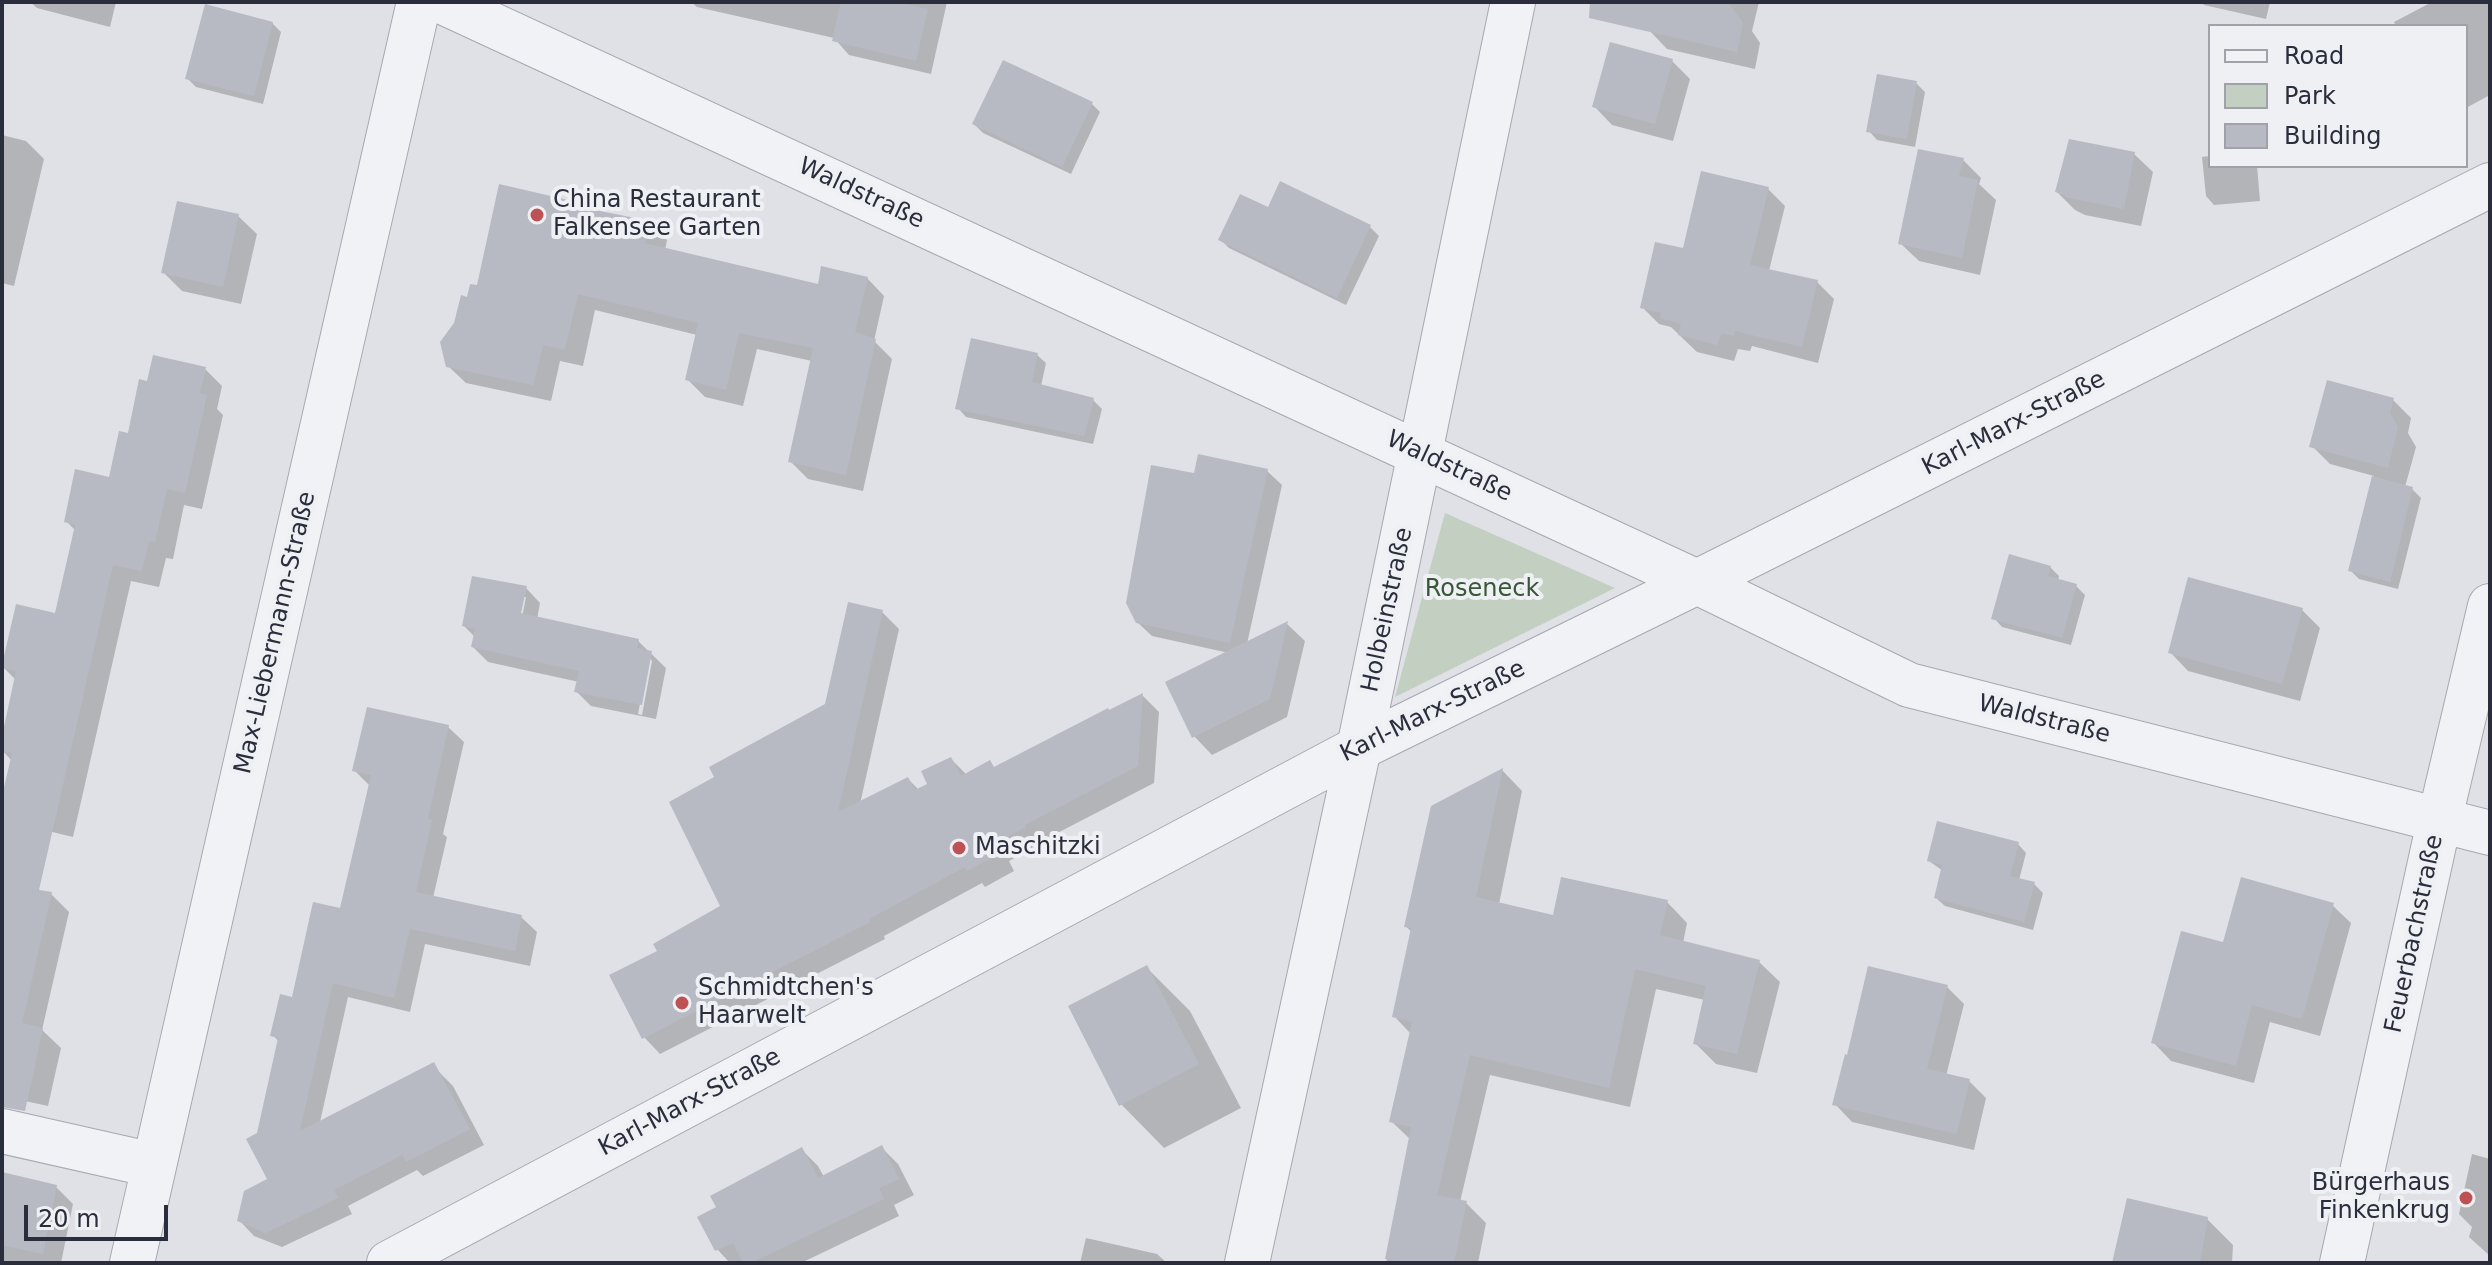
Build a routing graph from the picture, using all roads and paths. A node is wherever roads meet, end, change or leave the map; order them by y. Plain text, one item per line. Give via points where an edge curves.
1 (419, 2) edge
2 (443, 2) edge
3 (1513, 2) edge
4 (2490, 185) edge
5 (1420, 454) junction
6 (1697, 582) junction
7 (2490, 606) edge
8 (1359, 748) junction
9 (2439, 822) junction
10 (2490, 833) edge
11 (2, 1131) edge
12 (153, 1165) junction
13 (132, 1263) edge
14 (389, 1263) edge
15 (1247, 1263) edge
16 (2342, 1263) edge

1 - 12 street, Max-Liebermann-Straße
2 - 5 street, Waldstraße
3 - 5 street, Holbeinstraße
4 - 6 street, Karl-Marx-Straße
5 - 6 street, Waldstraße
5 - 8 street, Holbeinstraße
6 - 8 street, Karl-Marx-Straße
6 - 9 street, Waldstraße via 1909,685
7 - 9 street, Feuerbachstraße
8 - 14 street, Karl-Marx-Straße
8 - 15 street, Holbeinstraße
9 - 10 street, Waldstraße
9 - 16 street, Feuerbachstraße
11 - 12 street
12 - 13 street, Max-Liebermann-Straße

